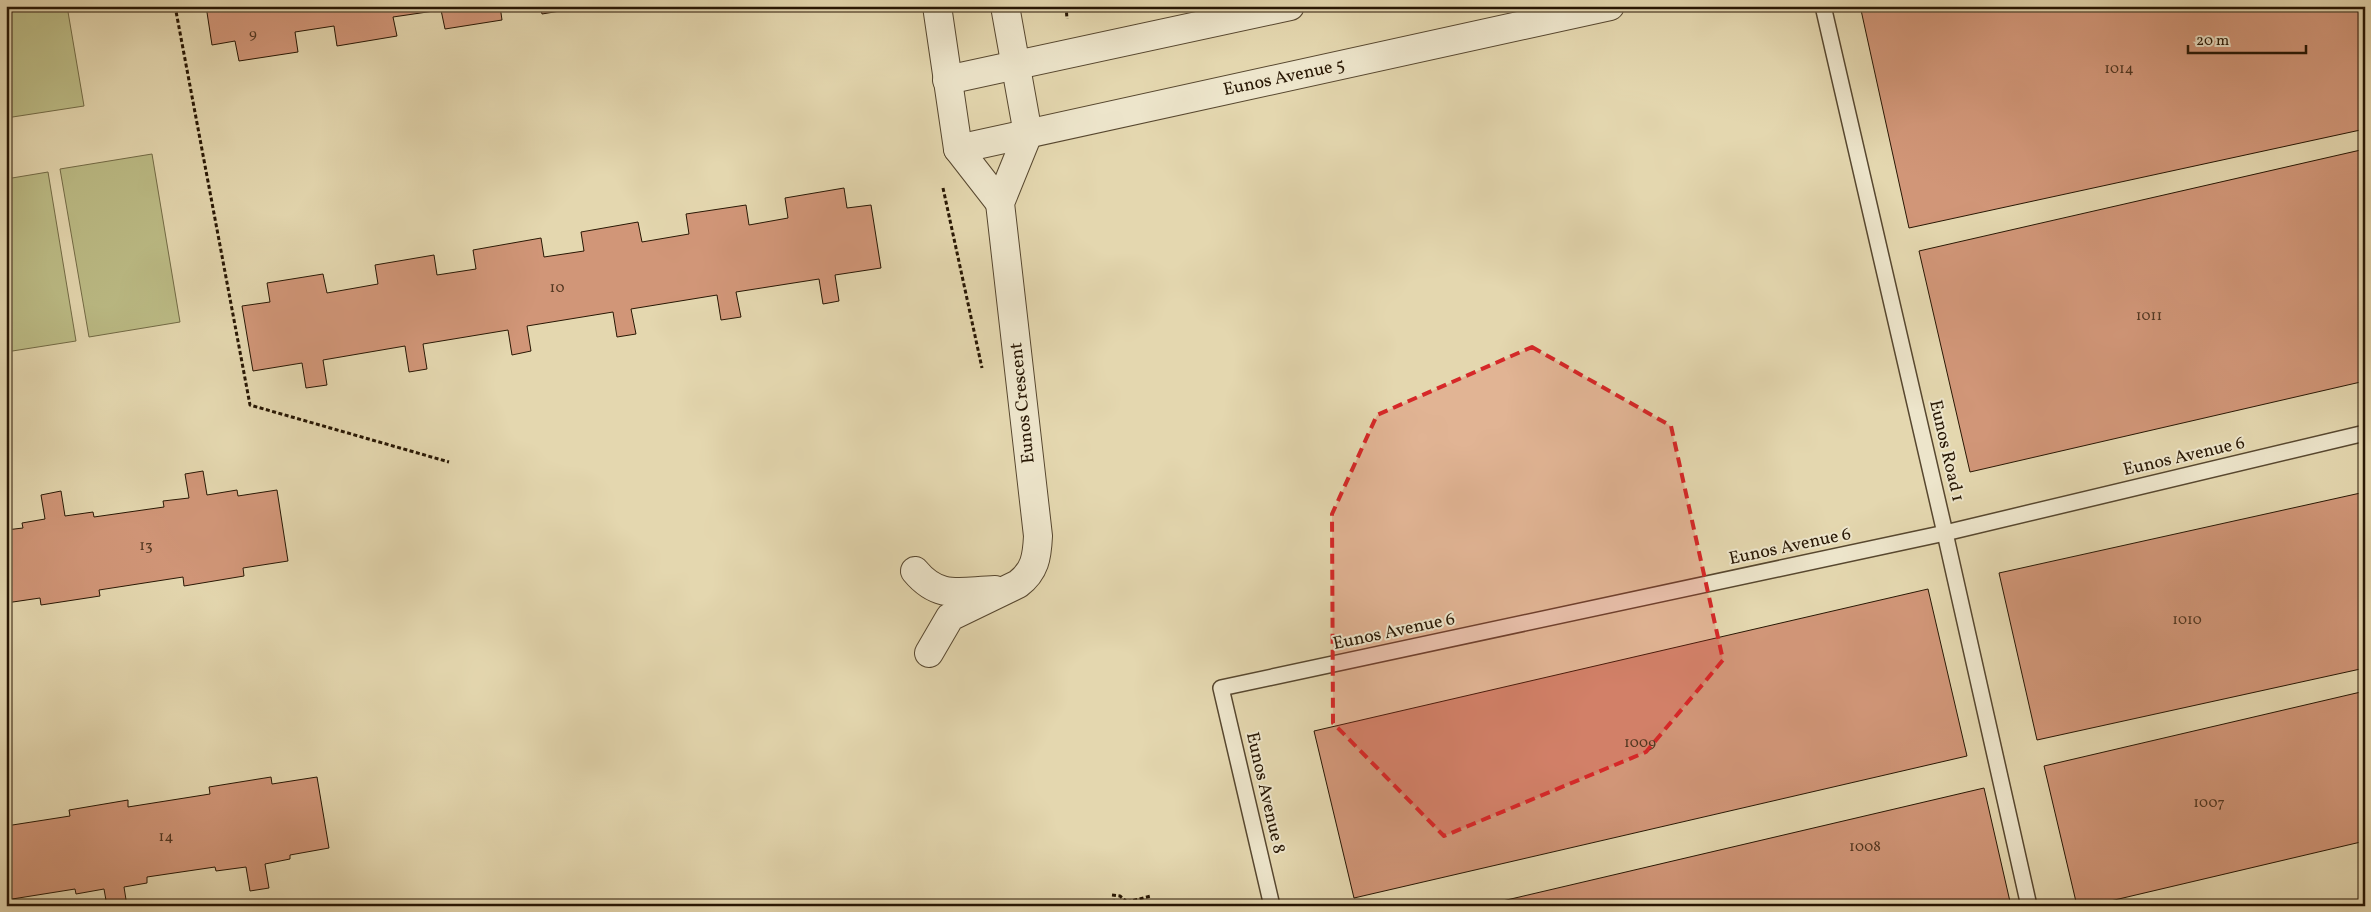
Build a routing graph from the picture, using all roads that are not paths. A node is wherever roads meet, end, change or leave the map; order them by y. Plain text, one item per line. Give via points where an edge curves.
1 (937, 6) edge
2 (1005, 6) edge
3 (1290, 6) edge
4 (1610, 6) edge
5 (1823, 6) edge
6 (1016, 65) junction
7 (947, 80) junction
8 (1028, 134) junction
9 (958, 150) junction
10 (1000, 203) junction
11 (2365, 433) edge
12 (1945, 533) junction
13 (915, 571) dead end
14 (1007, 589) junction
15 (929, 653) dead end
16 (1221, 688) joint
17 (1272, 906) edge
18 (2029, 906) edge

1 - 7 street
2 - 6 street
3 - 6 street
4 - 8 street, Eunos Avenue 5
5 - 12 lane, Eunos Road 1
6 - 7 street
6 - 8 street
7 - 9 street
8 - 9 street, Eunos Avenue 5
8 - 10 street, Eunos Crescent
9 - 10 street
10 - 14 street, Eunos Crescent via 1038,536 1037,553 1028,577
11 - 12 lane, Eunos Avenue 6
12 - 16 lane, Eunos Avenue 6
12 - 18 lane, Eunos Road 1
13 - 14 street, Eunos Crescent via 926,585 942,591
14 - 15 street, Eunos Crescent via 950,617
16 - 17 lane, Eunos Avenue 8

